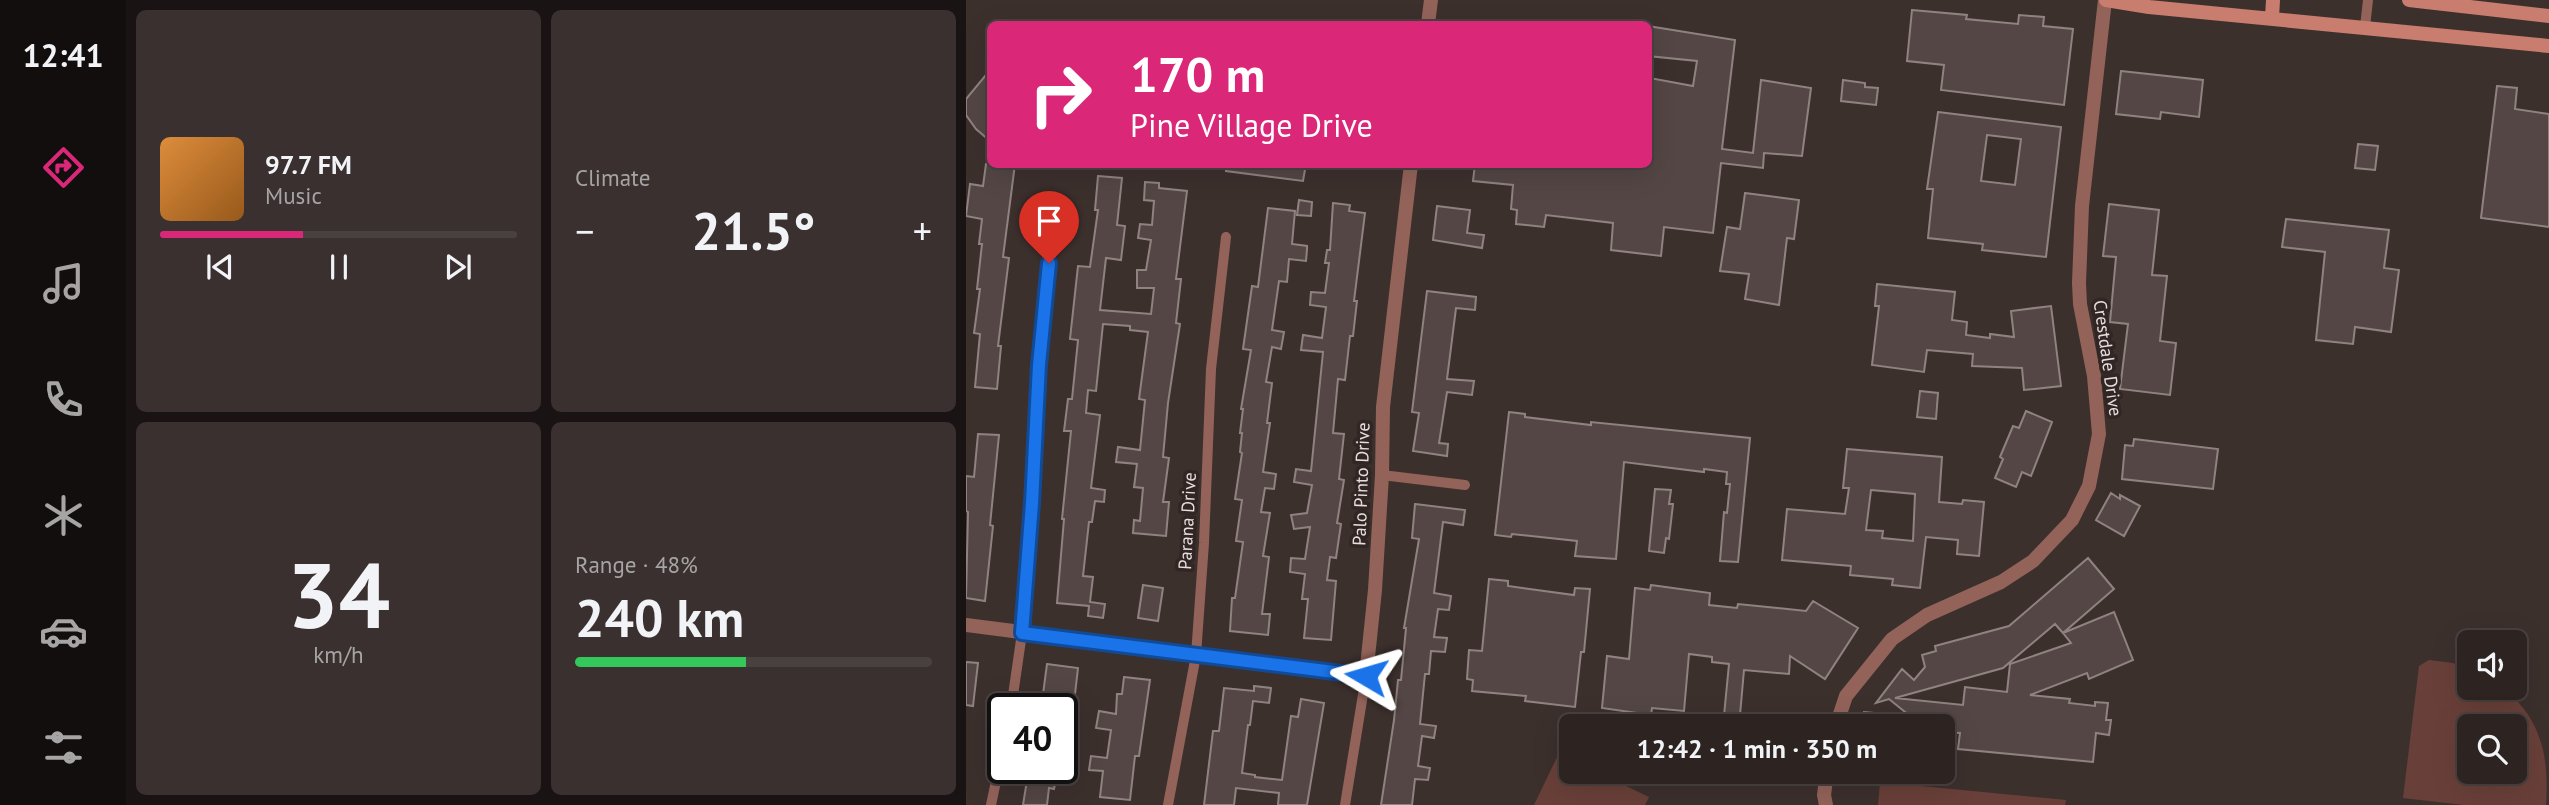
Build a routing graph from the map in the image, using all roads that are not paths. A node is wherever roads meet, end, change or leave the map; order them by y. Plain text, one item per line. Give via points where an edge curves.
1 (1430, 0) edge
2 (2105, 0) edge
3 (2273, 0) edge
4 (2368, 0) edge
5 (2409, 0) edge
6 (2549, 16) edge
7 (2272, 18) junction
8 (1428, 21) edge
9 (2365, 27) junction
10 (2549, 46) edge
11 (1411, 168) edge
12 (1056, 211) dead end
13 (1226, 237) dead end
14 (1382, 475) junction
15 (1465, 485) dead end
16 (966, 625) edge
17 (1022, 633) junction
18 (1196, 656) junction
19 (1366, 676) junction
20 (1013, 693) edge
21 (1840, 714) edge
22 (995, 784) edge
23 (1825, 784) edge
24 (991, 805) edge
25 (1168, 805) edge
26 (1345, 805) edge
27 (1826, 805) edge

1 - 8 street
2 - 7 main road
2 - 21 street, Crestdale Drive via 2082,206 2079,283 2099,434 2089,486 2072,520 2033,561 2001,582 1927,615 1892,639 1846,696
3 - 7 main road
4 - 9 street
5 - 6 main road
7 - 9 main road
9 - 10 main road
11 - 14 street, Palo Pinto Drive via 1383,407
12 - 17 street via 1039,365
13 - 18 street, Parana Drive via 1211,369
14 - 15 street
14 - 19 street, Palo Pinto Drive
16 - 17 street
17 - 18 street
17 - 20 street
18 - 19 street
18 - 25 street, Parana Drive
19 - 26 street, Palo Pinto Drive
22 - 24 street
23 - 27 street

